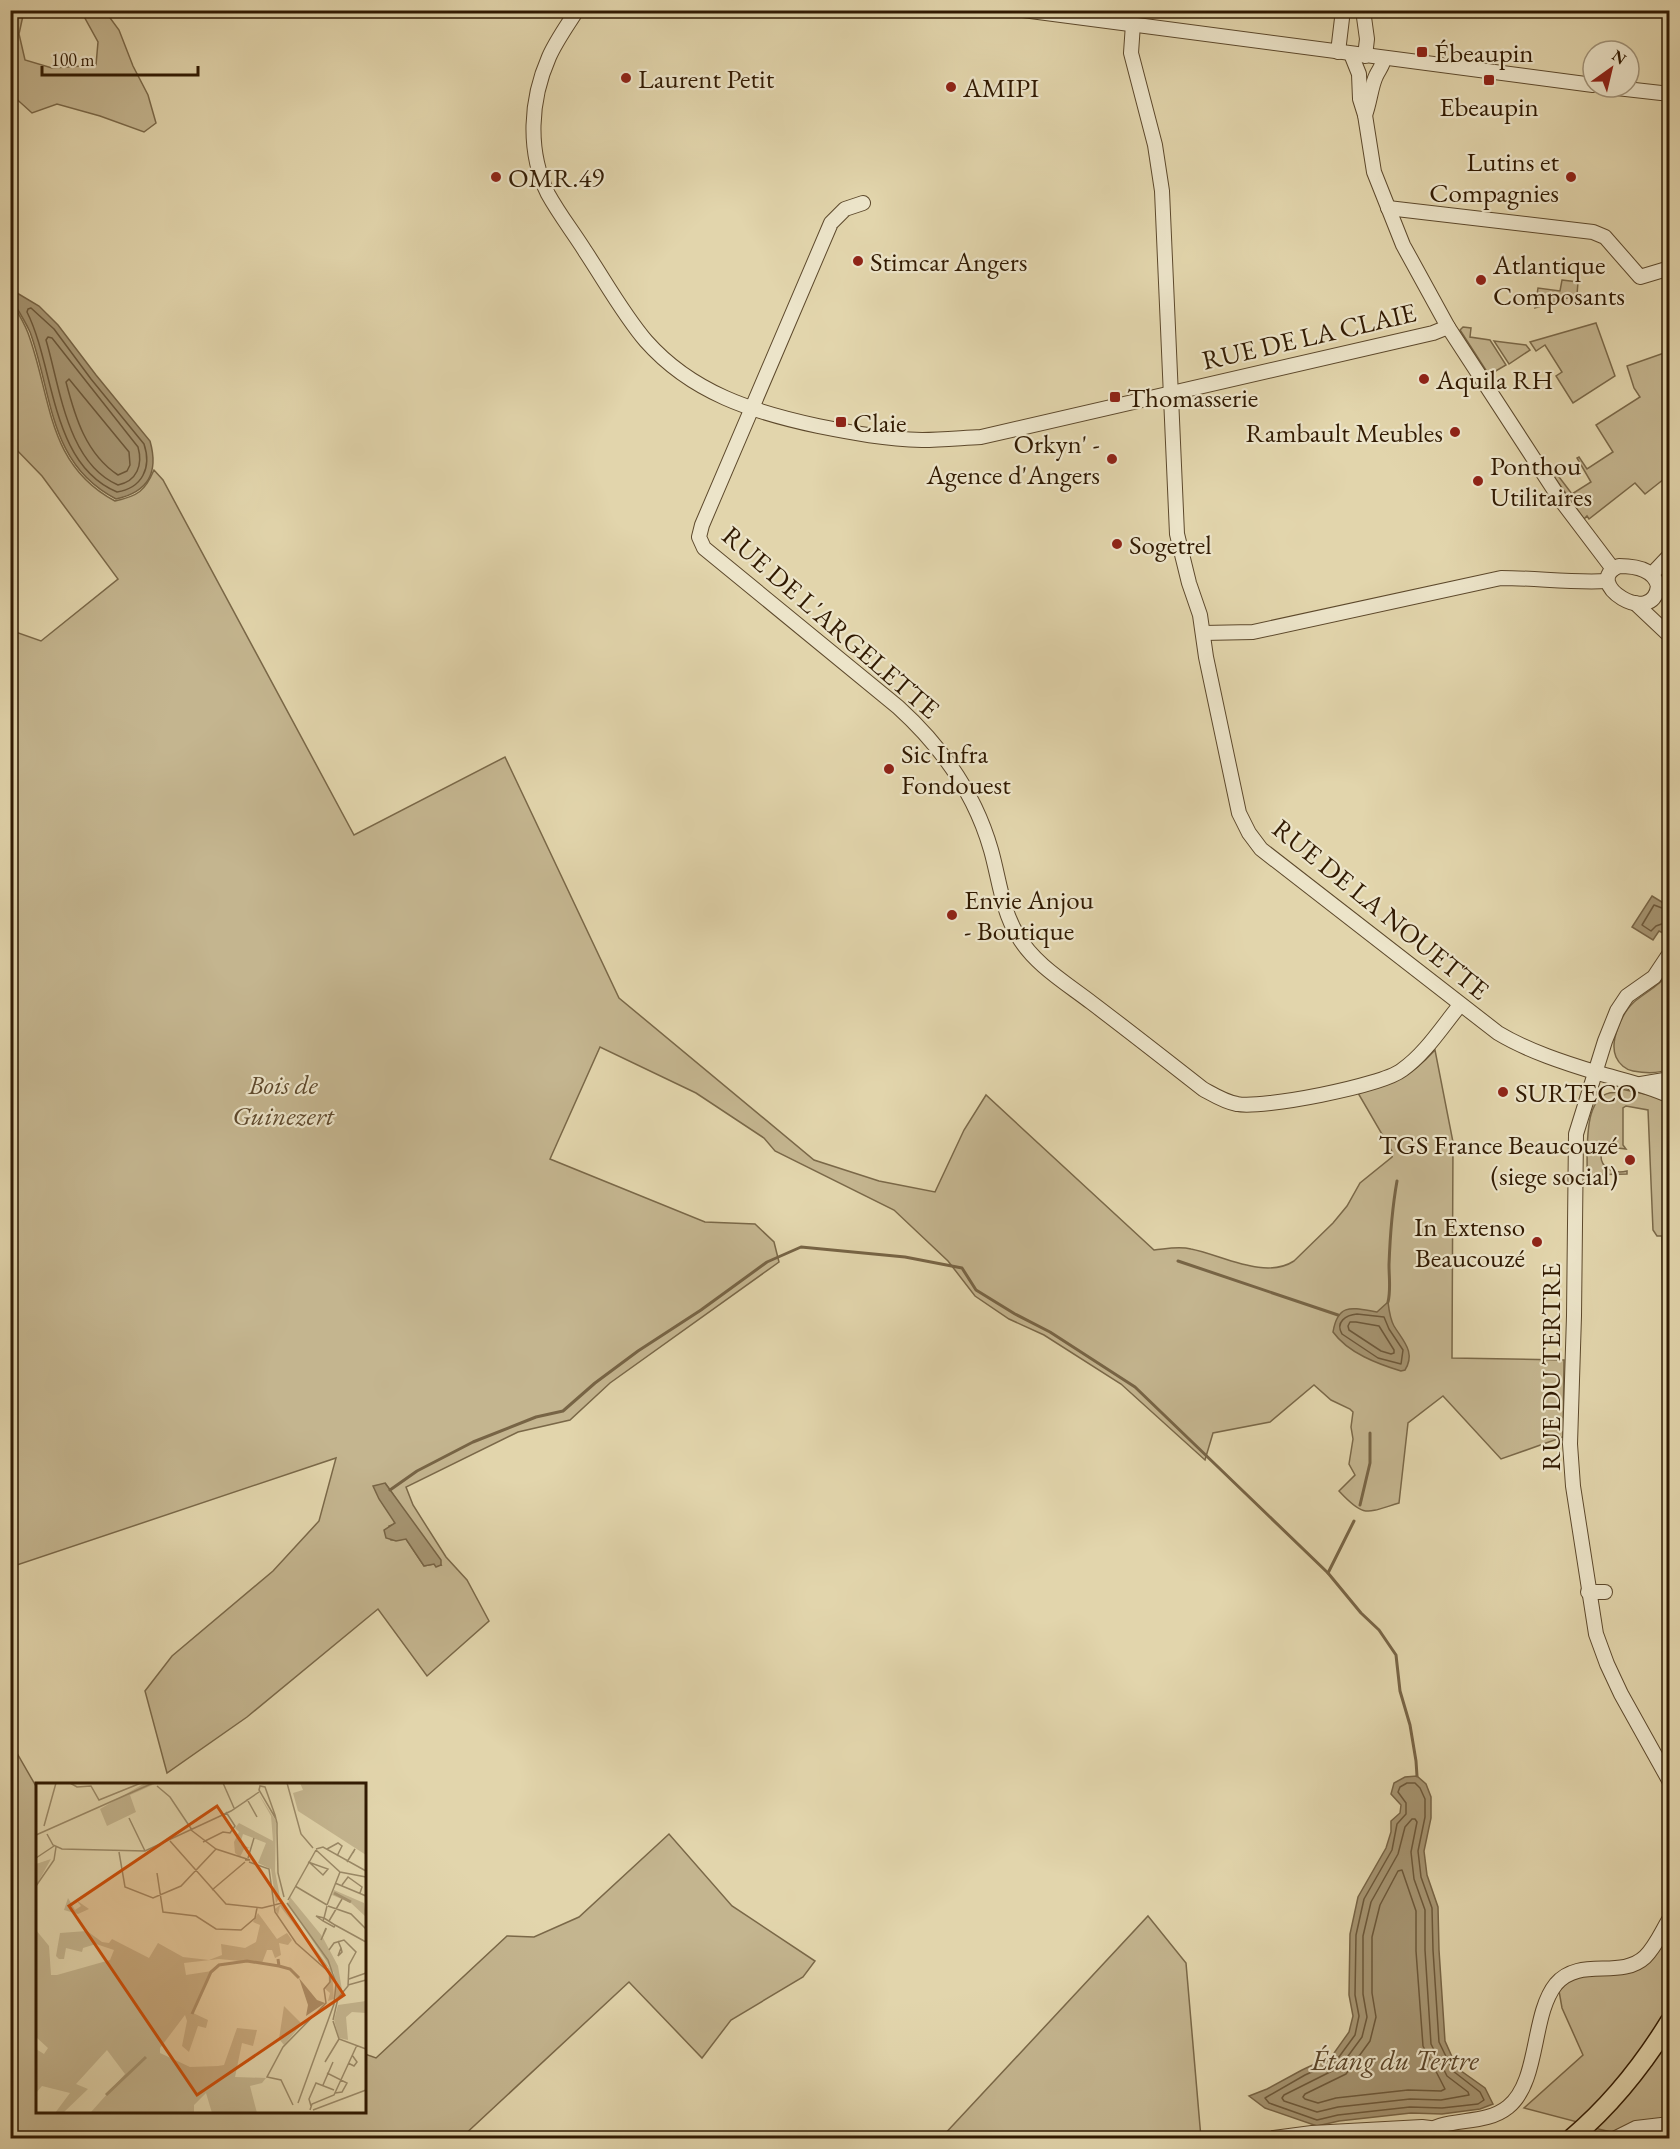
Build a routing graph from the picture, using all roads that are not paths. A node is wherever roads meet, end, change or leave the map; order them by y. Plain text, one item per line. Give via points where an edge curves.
1 (577, 10) edge
2 (1023, 10) edge
3 (1343, 10) edge
4 (1363, 10) edge
5 (1132, 24) junction
6 (1351, 54) junction
7 (1384, 58) junction
8 (1581, 83) edge
9 (1641, 91) edge
10 (1670, 94) edge
11 (1365, 115) junction
12 (863, 202) dead end
13 (1388, 208) junction
14 (1670, 268) edge
15 (1448, 327) junction
16 (1171, 392) junction
17 (750, 410) junction
18 (1670, 555) edge
19 (1652, 574) junction
20 (1610, 575) junction
21 (1656, 595) junction
22 (1635, 603) junction
23 (1203, 633) junction
24 (1668, 634) edge
25 (1670, 953) edge
26 (1460, 1005) junction
27 (1596, 1072) junction
28 (1670, 1079) edge
29 (1639, 1084) junction
30 (1670, 1096) edge
31 (1588, 1592) junction
32 (1605, 1592) dead end
33 (1670, 1782) edge
34 (1670, 1918) edge
35 (1670, 2020) edge
36 (1670, 2124) edge
37 (1430, 2128) junction
38 (1274, 2139) edge
39 (1419, 2139) edge
40 (1572, 2139) edge
41 (1616, 2139) edge

1 - 17 street, RUE DE LA CLAIE via 549,57 536,98 535,149 547,192 647,342 698,385
2 - 5 street
3 - 6 street
4 - 6 street via 1367,39
5 - 6 street
5 - 16 street, RUE DE LA NOUETTE via 1131,53 1155,146 1162,191
6 - 7 street
6 - 11 street via 1359,74
7 - 8 street
7 - 11 street
9 - 10 street
11 - 13 street via 1374,172
12 - 17 street, RUE DE L'ARGELETTE via 845,209 831,223
13 - 14 street via 1593,232 1605,237 1640,277
13 - 15 street via 1403,245
15 - 16 street, RUE DE LA CLAIE
15 - 20 street
16 - 17 street, RUE DE LA CLAIE via 981,437 924,440 871,437
16 - 23 street, RUE DE LA NOUETTE via 1177,534
17 - 26 street, RUE DE L'ARGELETTE via 702,525 699,537 704,548 920,726 978,814 1017,936 1048,969 1203,1089 1236,1104 1271,1103 1389,1077 1413,1060
18 - 19 street
19 - 20 street via 1623,566
19 - 21 street via 1657,582
20 - 22 street via 1609,588 1613,593
20 - 23 street via 1578,582 1501,578 1253,632
21 - 22 street via 1647,603
21 - 24 street via 1657,611
22 - 24 street
23 - 26 street, RUE DE LA NOUETTE via 1239,813 1249,833 1261,849
25 - 27 street, RUE DU TERTRE via 1654,976 1627,996 1617,1011
26 - 27 street, RUE DE LA NOUETTE via 1514,1043
27 - 29 street, RUE DE LA NOUETTE
27 - 31 street, RUE DU TERTRE via 1576,1134 1570,1444
28 - 29 street, RUE DE LA NOUETTE
29 - 30 street, RUE DE LA NOUETTE
31 - 32 street
31 - 33 street, RUE DU TERTRE via 1607,1664
34 - 37 street via 1650,1952 1638,1962 1620,1969 1579,1970 1554,1986 1525,2083 1507,2108 1485,2118
35 - 40 main road via 1624,2086
36 - 41 street via 1636,2128
37 - 38 street via 1312,2133
37 - 39 street

